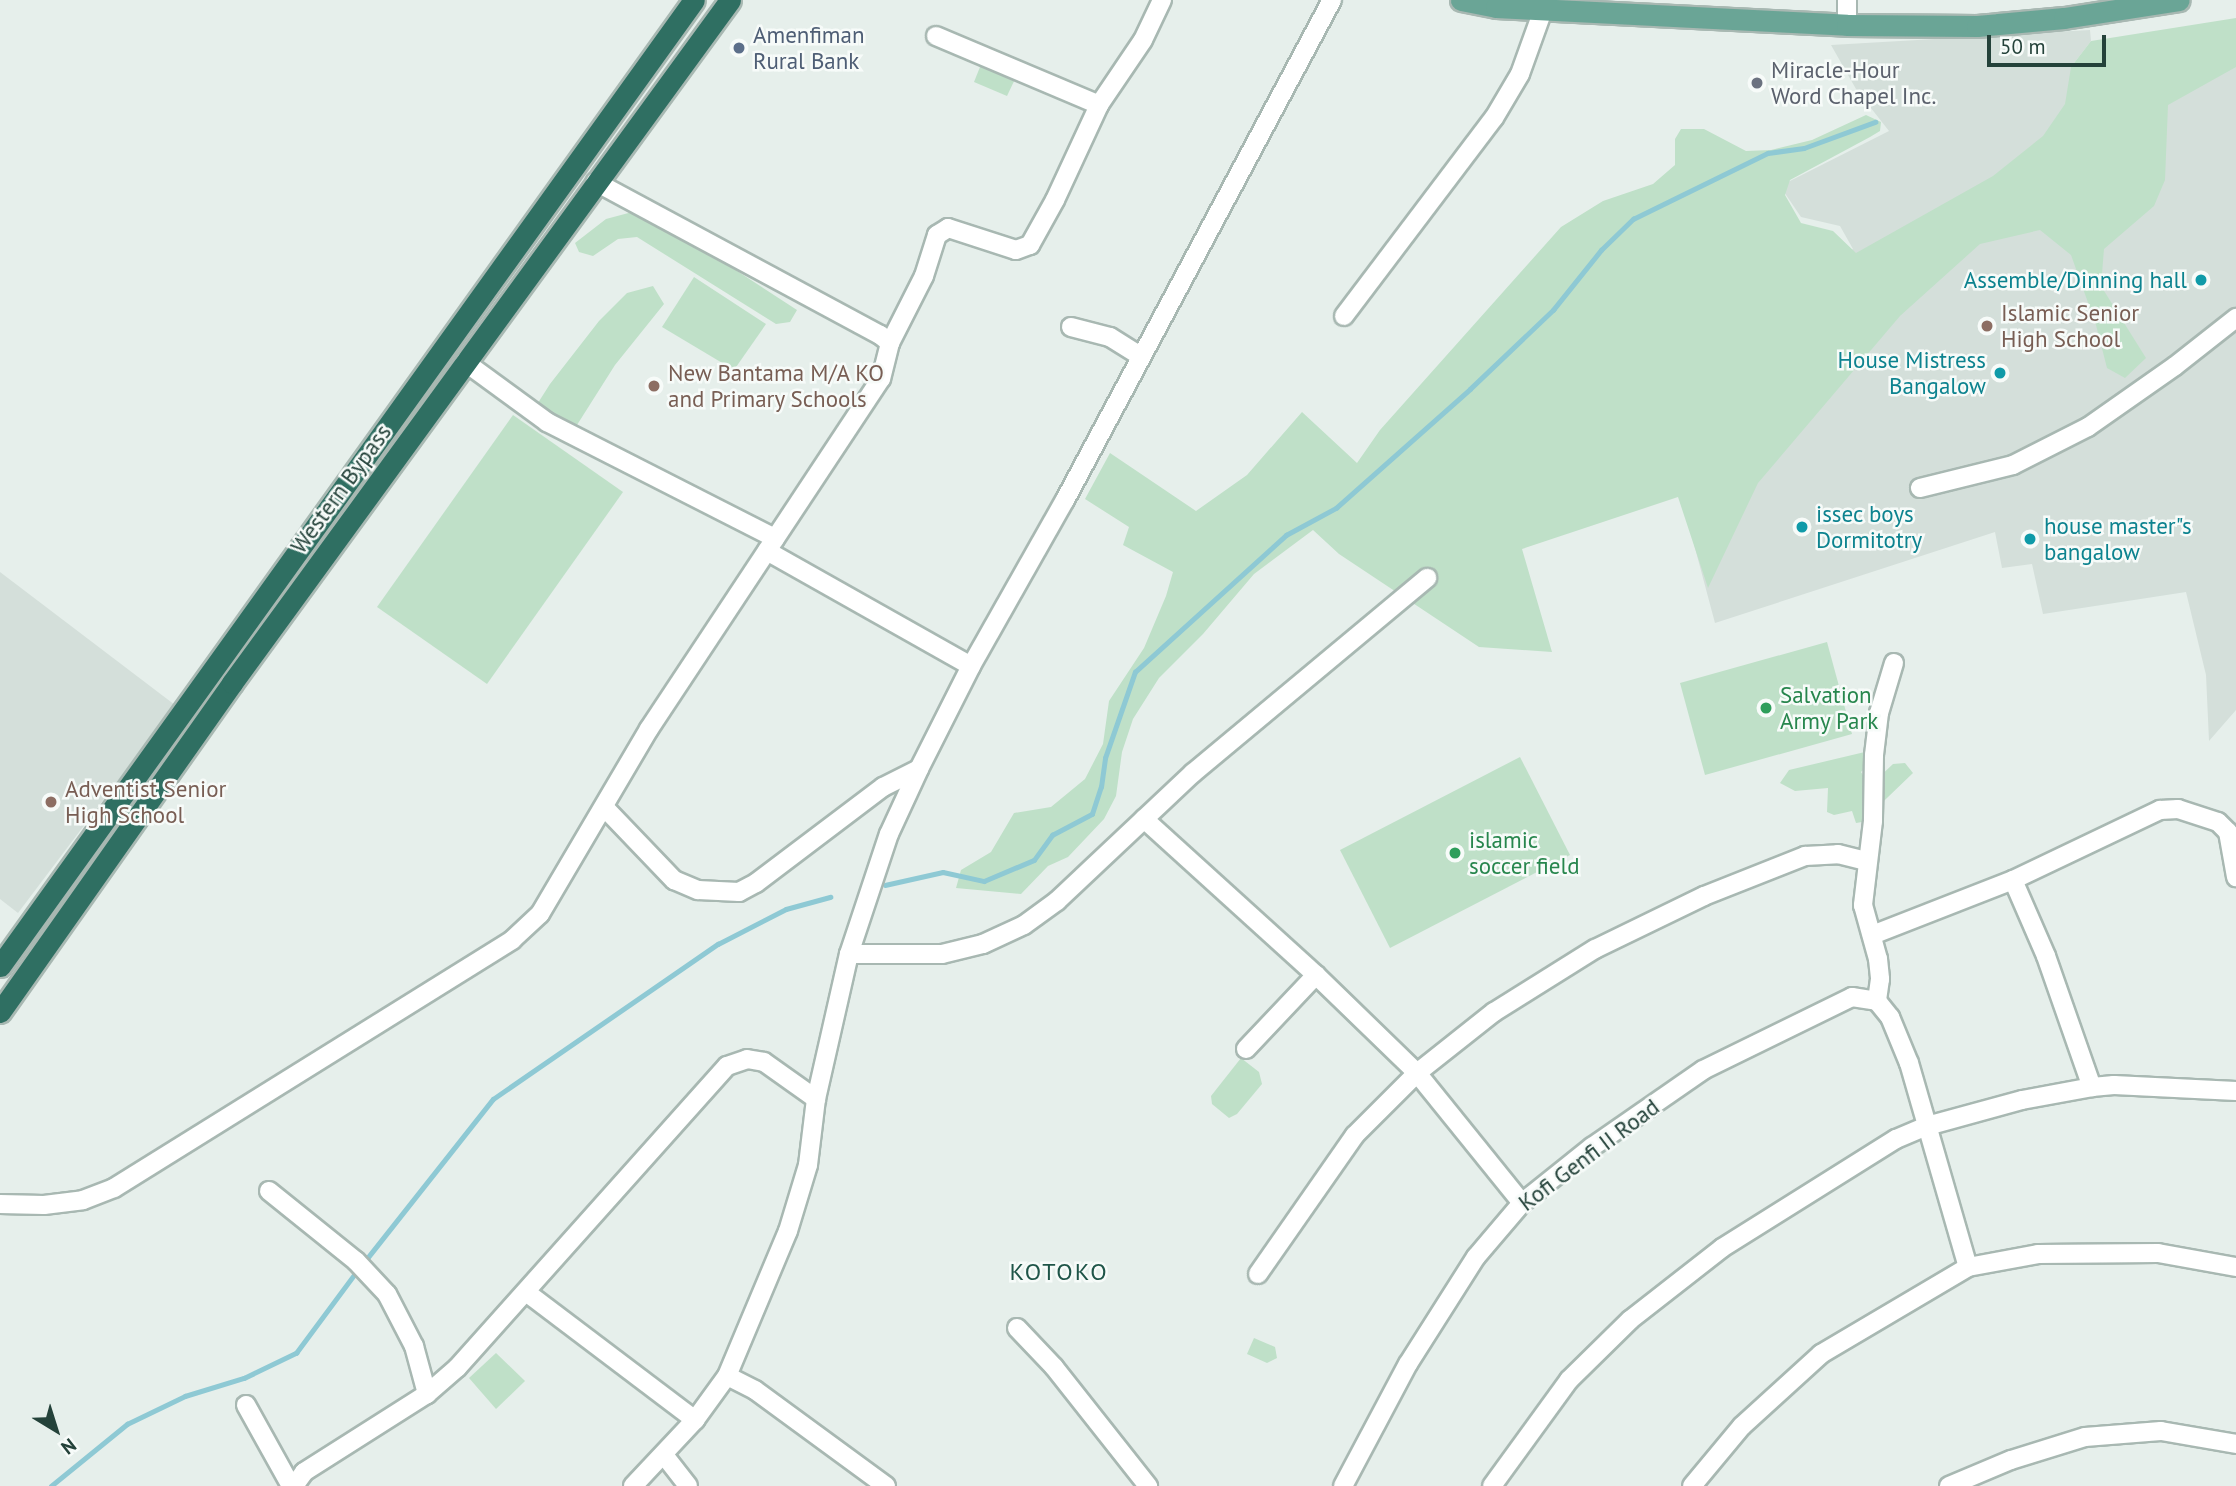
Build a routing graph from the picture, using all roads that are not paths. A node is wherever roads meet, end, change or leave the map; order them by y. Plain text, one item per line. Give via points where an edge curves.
1 (694, 0) edge
2 (730, 0) edge
3 (1162, 0) edge
4 (1332, 0) edge
5 (1461, 0) edge
6 (1847, 0) edge
7 (2179, 0) edge
8 (1543, 10) junction
9 (1846, 25) junction
10 (936, 36) dead end
11 (1099, 105) junction
12 (596, 182) junction
13 (1344, 316) dead end
14 (2236, 318) edge
15 (1071, 327) dead end
16 (890, 343) junction
17 (1141, 356) junction
18 (465, 362) junction
19 (1920, 488) dead end
20 (771, 545) junction
21 (1427, 578) dead end
22 (1894, 663) dead end
23 (971, 666) junction
24 (919, 769) junction
25 (604, 808) junction
26 (1144, 819) junction
27 (1867, 861) junction
28 (2236, 877) edge
29 (2013, 880) junction
30 (1872, 935) junction
31 (849, 954) junction
32 (0, 966) edge
33 (1316, 975) junction
34 (1877, 1002) junction
35 (0, 1012) edge
36 (1246, 1049) dead end
37 (1417, 1073) junction
38 (2092, 1087) junction
39 (2236, 1091) edge
40 (816, 1099) junction
41 (1927, 1126) junction
42 (269, 1191) dead end
43 (1522, 1203) junction
44 (0, 1204) edge
45 (1968, 1267) junction
46 (2236, 1267) edge
47 (1258, 1274) dead end
48 (526, 1292) junction
49 (1017, 1328) dead end
50 (727, 1376) junction
51 (427, 1394) junction
52 (246, 1405) dead end
53 (695, 1420) junction
54 (2236, 1444) edge
55 (664, 1455) junction
56 (293, 1486) edge
57 (633, 1486) edge
58 (688, 1486) edge
59 (886, 1486) edge
60 (1147, 1486) edge
61 (1343, 1486) edge
62 (1492, 1486) edge
63 (1692, 1486) edge
64 (1949, 1486) edge

1 - 32 highway, Western Bypass
2 - 12 highway, Western Bypass
3 - 11 street via 1143,40
4 - 17 street
5 - 8 main road
6 - 9 street
7 - 9 main road via 1977,26
8 - 9 main road
8 - 13 street via 1520,74 1494,117
10 - 11 street
11 - 16 street via 1030,245 1016,250 948,228 937,235 924,276
12 - 16 street
12 - 18 highway, Western Bypass
14 - 19 street via 2088,427 2013,465
15 - 17 street via 1110,337
16 - 20 street via 881,379
17 - 23 street
18 - 20 street via 547,422
18 - 35 highway, Western Bypass
20 - 23 street
20 - 25 street via 649,729
21 - 26 street
22 - 27 street via 1879,713
23 - 24 street
24 - 25 street via 883,787 739,892 698,890 674,880
24 - 31 street via 888,834
25 - 44 street via 540,914 512,940 114,1188 83,1200
26 - 31 street via 1057,901 1024,925 983,944 942,954
26 - 33 street
27 - 30 street via 1863,905
27 - 37 street via 1838,854 1805,856 1704,896 1595,949 1494,1012
28 - 29 street via 2228,832 2218,822 2178,809 2152,813
29 - 30 street
29 - 38 street via 2046,956
30 - 34 street via 1881,979
31 - 40 street
33 - 36 street
33 - 37 street
34 - 41 street via 1890,1017 1909,1063
34 - 43 street, Kofi Genfi II Road via 1852,997 1703,1070 1592,1147
37 - 43 street
37 - 47 street via 1355,1135
38 - 39 street
38 - 41 street
40 - 48 street via 764,1062 747,1059 727,1066
40 - 50 street via 808,1165 788,1231
41 - 45 street
41 - 62 street via 1896,1139 1722,1248 1630,1320 1569,1380
42 - 51 street via 373,1276 414,1346
43 - 61 street, Kofi Genfi II Road via 1455,1289 1408,1364
45 - 46 street via 2038,1254 2158,1253
45 - 63 street via 1821,1354 1750,1418
48 - 51 street via 479,1346
48 - 53 street
49 - 60 street via 1070,1386
50 - 53 street
50 - 59 street via 755,1390
51 - 56 street via 304,1472
52 - 56 street
53 - 55 street
54 - 64 street via 2161,1431 2085,1437
55 - 57 street
55 - 58 street

